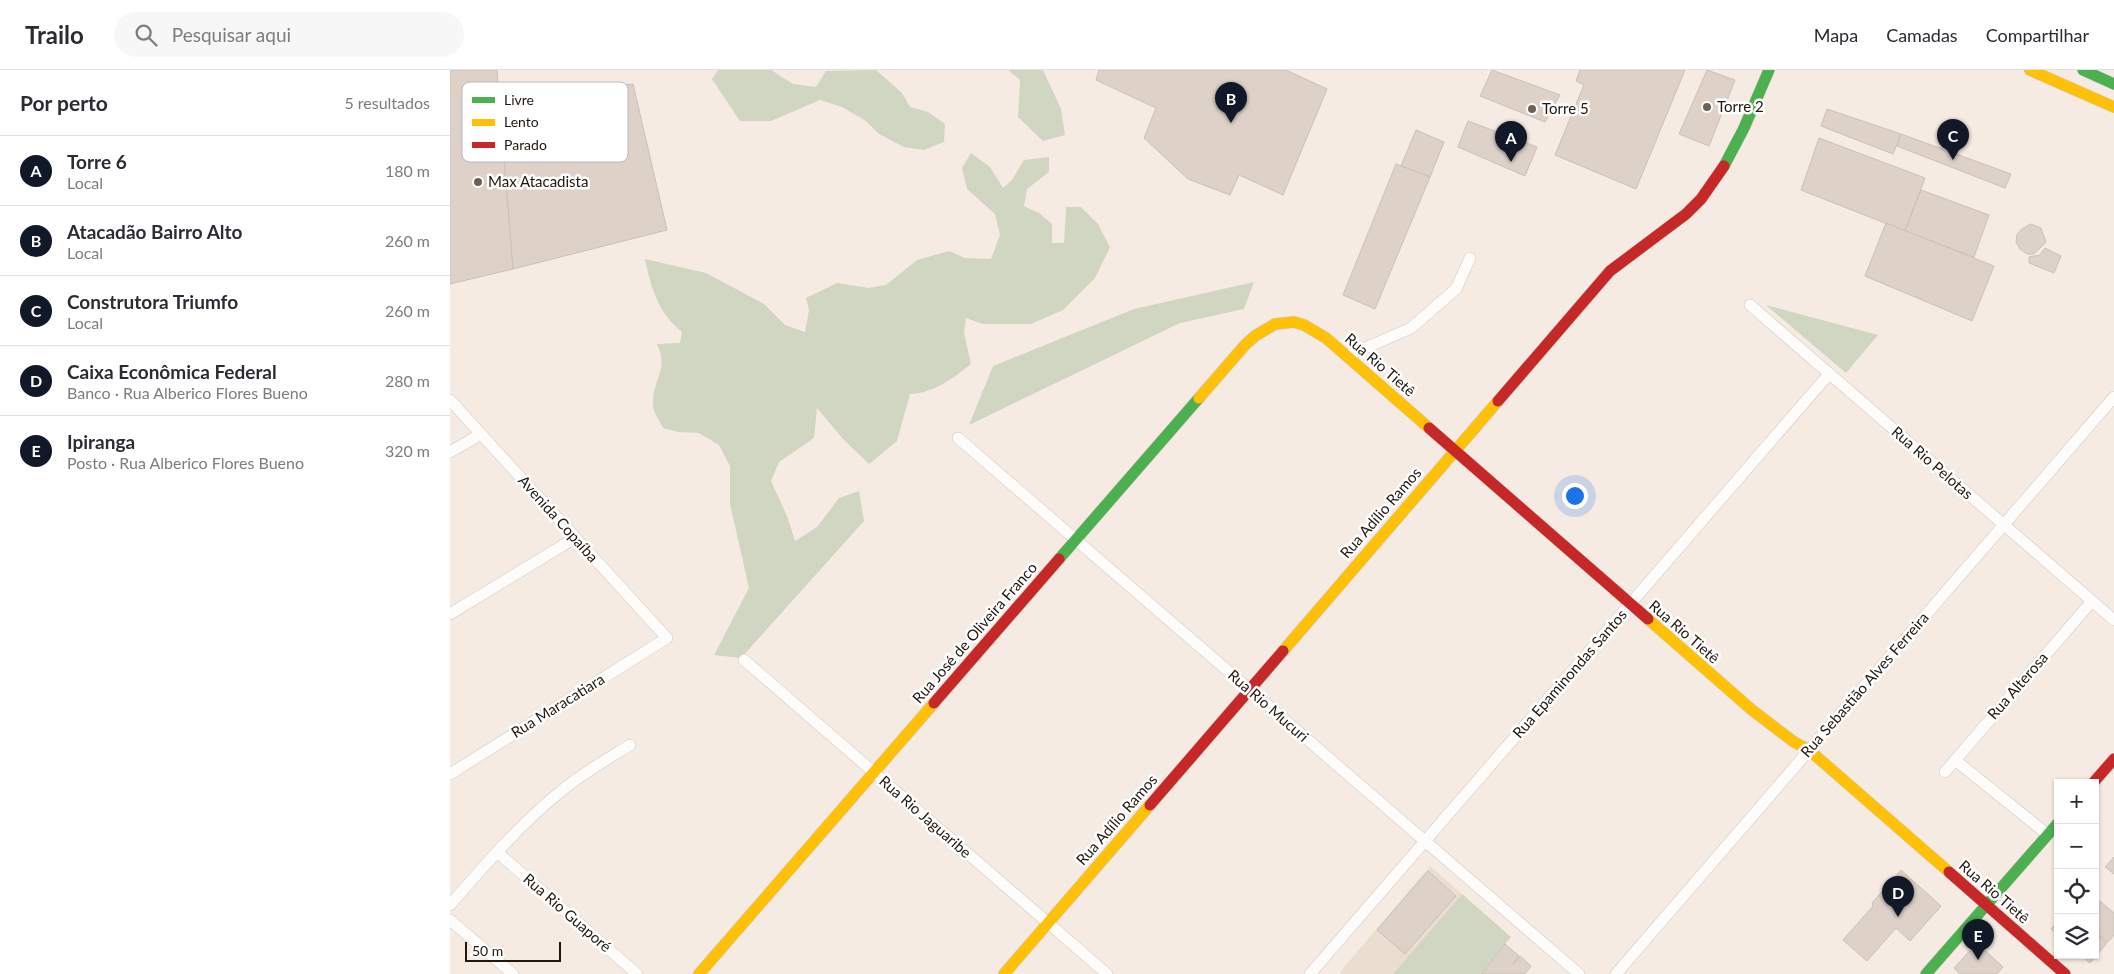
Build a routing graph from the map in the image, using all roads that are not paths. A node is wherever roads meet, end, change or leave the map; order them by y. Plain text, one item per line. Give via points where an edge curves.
1 (1769, 70) edge
2 (2030, 70) edge
3 (2083, 70) edge
4 (2113, 84) edge
5 (2114, 107) edge
6 (1470, 258) dead end
7 (1750, 306) dead end
8 (1281, 321) joint
9 (1347, 356) junction
10 (1829, 374) junction
11 (450, 400) edge
12 (2112, 403) edge
13 (480, 434) junction
14 (958, 438) dead end
15 (1455, 451) junction
16 (450, 452) edge
17 (2004, 524) junction
18 (575, 538) junction
19 (1076, 540) junction
20 (2092, 601) junction
21 (1630, 604) junction
22 (450, 614) edge
23 (2114, 620) edge
24 (667, 638) joint
25 (744, 660) dead end
26 (1249, 690) junction
27 (630, 745) dead end
28 (1809, 750) junction
29 (2114, 759) edge
30 (1955, 760) junction
31 (1945, 772) dead end
32 (874, 773) junction
33 (450, 774) edge
34 (2096, 779) edge
35 (2057, 824) edge
36 (2048, 834) junction
37 (1425, 841) junction
38 (497, 852) junction
39 (450, 905) edge
40 (1986, 905) junction
41 (450, 920) edge
42 (1048, 923) junction
43 (513, 974) edge
44 (637, 974) edge
45 (700, 974) edge
46 (1004, 974) edge
47 (1107, 974) edge
48 (1310, 974) edge
49 (1579, 974) edge
50 (1616, 974) edge
51 (1926, 974) edge
52 (2065, 974) edge

1 - 15 main road, Rua Adílio Ramos via 1735,146 1712,186 1684,216 1610,271
2 - 5 main road
3 - 4 main road
6 - 9 street via 1456,288 1411,328
7 - 10 street, Rua Rio Pelotas
8 - 9 main road, Rua Rio Tietê via 1294,321 1315,330
8 - 19 main road, Rua José de Oliveira Franco via 1268,326 1245,346
9 - 15 main road, Rua Rio Tietê
10 - 17 street, Rua Rio Pelotas
10 - 21 street, Rua Epaminondas Santos
11 - 13 street, Avenida Copaíba
12 - 17 street, Rua Sebastião Alves Ferreira
13 - 16 street
13 - 18 street, Avenida Copaíba
14 - 19 street, Rua Rio Mucuri
15 - 21 main road, Rua Rio Tietê
15 - 26 main road, Rua Adílio Ramos
17 - 20 street, Rua Rio Pelotas
17 - 28 street, Rua Sebastião Alves Ferreira
18 - 22 street
18 - 24 street, Avenida Copaíba
19 - 26 street, Rua Rio Mucuri
19 - 32 main road, Rua José de Oliveira Franco
20 - 23 street, Rua Rio Pelotas
20 - 30 street, Rua Alterosa
21 - 28 main road, Rua Rio Tietê via 1752,710
21 - 37 street, Rua Epaminondas Santos
24 - 33 street, Rua Maracatiara
25 - 32 street, Rua Rio Jaguaribe
26 - 37 street, Rua Rio Mucuri
26 - 42 main road, Rua Adílio Ramos
27 - 38 street via 560,792
28 - 40 main road, Rua Rio Tietê
28 - 50 street, Rua Sebastião Alves Ferreira
29 - 34 main road
30 - 31 street, Rua Alterosa
30 - 36 street
32 - 42 street, Rua Rio Jaguaribe
32 - 45 main road, Rua José de Oliveira Franco
35 - 36 main road
36 - 40 main road
37 - 48 street, Rua Epaminondas Santos
37 - 49 street, Rua Rio Mucuri
38 - 39 street
38 - 44 street, Rua Rio Guaporé
40 - 51 main road
40 - 52 main road, Rua Rio Tietê
41 - 43 street
42 - 46 main road, Rua Adílio Ramos
42 - 47 street, Rua Rio Jaguaribe

